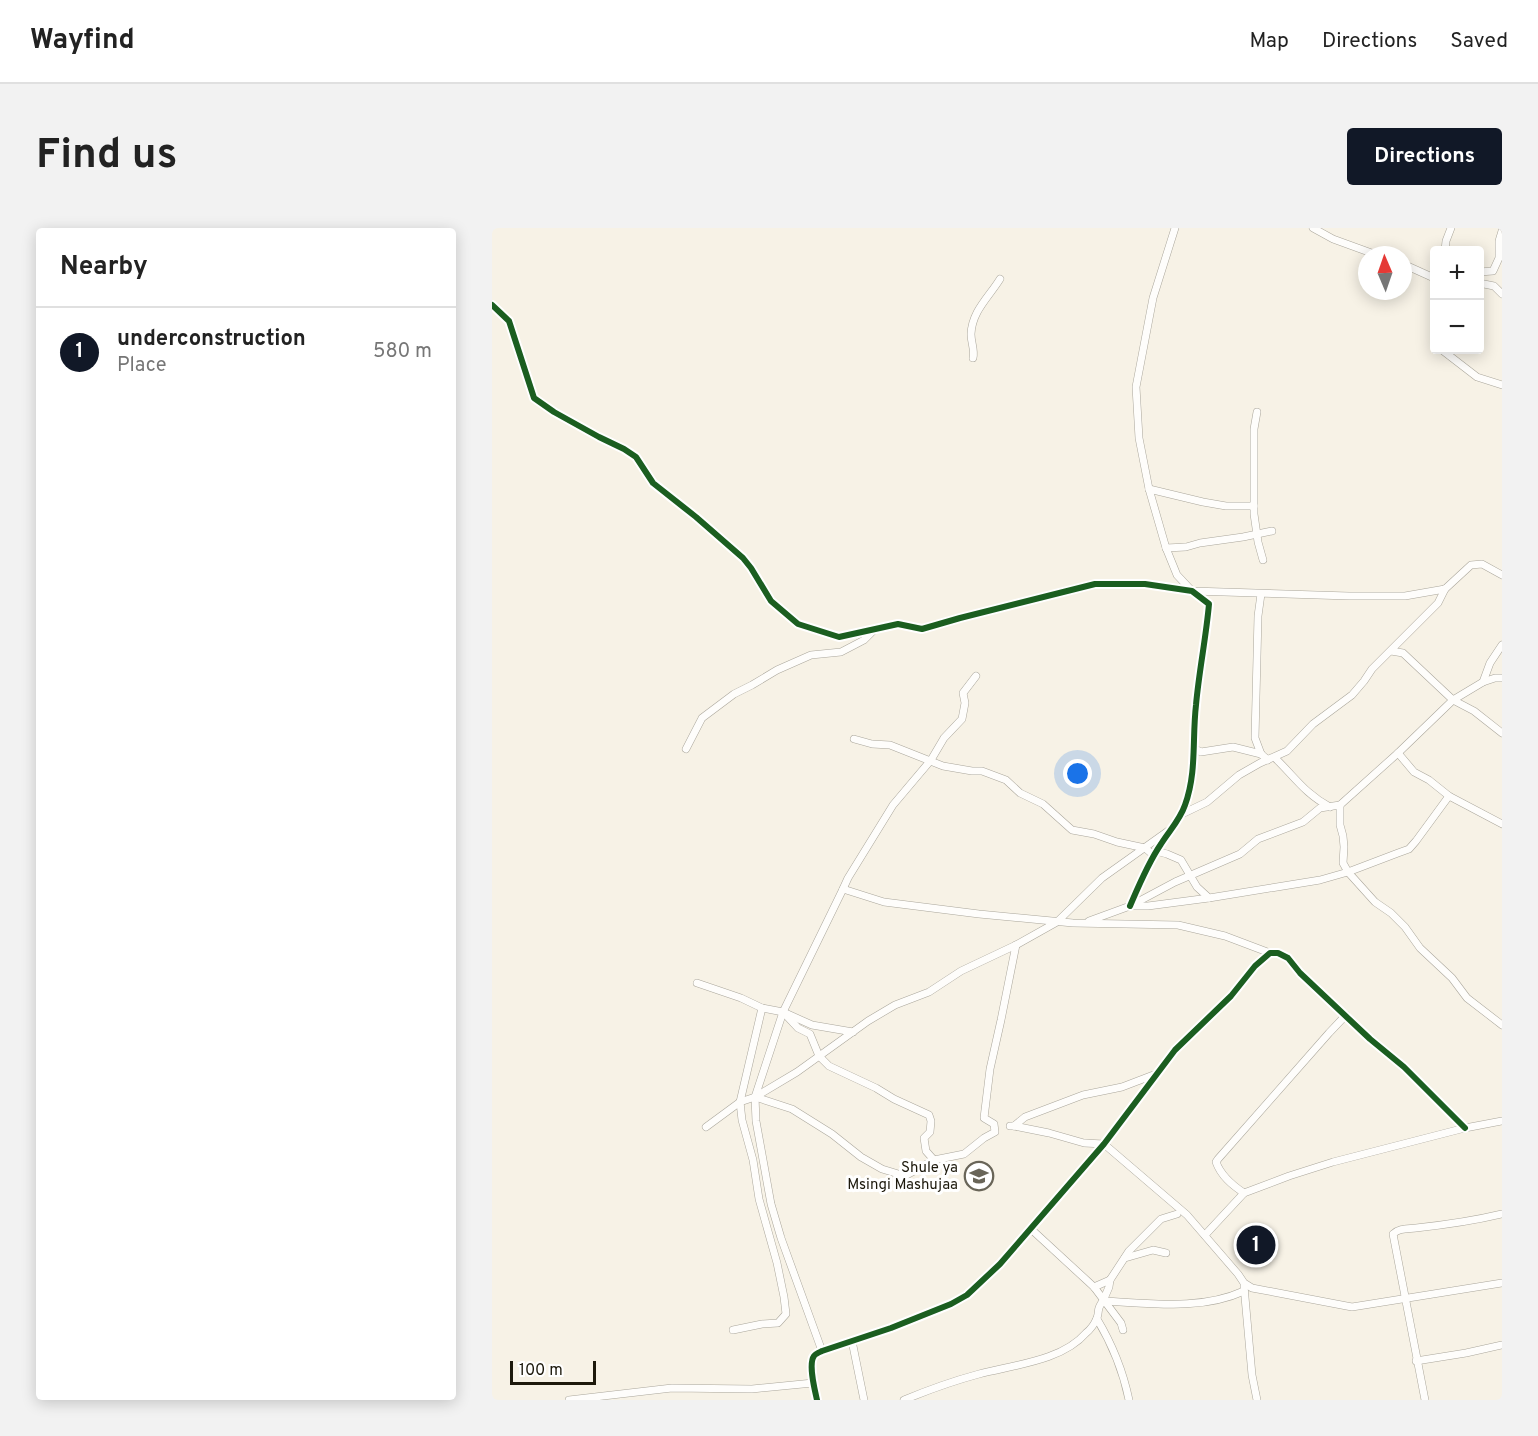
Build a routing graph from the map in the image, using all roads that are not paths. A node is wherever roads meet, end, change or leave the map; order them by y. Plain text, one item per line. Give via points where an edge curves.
1 (1175, 228) edge
2 (1313, 228) edge
3 (1451, 228) edge
4 (1502, 231) edge
5 (1445, 246) edge
6 (1358, 248) edge
7 (1412, 268) edge
8 (1484, 272) edge
9 (1430, 276) edge
10 (1000, 279) dead end
11 (1484, 284) edge
12 (1502, 294) edge
13 (492, 305) edge
14 (1447, 354) edge
15 (973, 358) dead end
16 (1502, 385) edge
17 (1257, 412) dead end
18 (1149, 489) junction
19 (1254, 506) junction
20 (1272, 531) dead end
21 (1257, 534) junction
22 (1166, 548) junction
23 (1263, 560) dead end
24 (1502, 575) edge
25 (1445, 589) junction
26 (1192, 591) junction
27 (1261, 594) junction
28 (875, 629) junction
29 (1502, 645) edge
30 (1391, 651) junction
31 (976, 676) dead end
32 (1502, 678) edge
33 (1483, 682) junction
34 (1453, 700) junction
35 (1502, 734) edge
36 (854, 739) dead end
37 (686, 749) dead end
38 (1195, 749) junction
39 (1261, 753) junction
40 (1398, 753) junction
41 (1271, 759) junction
42 (931, 760) junction
43 (1449, 796) junction
44 (1340, 805) junction
45 (1330, 807) junction
46 (1182, 814) junction
47 (1502, 824) edge
48 (1172, 829) junction
49 (1145, 848) junction
50 (1156, 851) junction
51 (1348, 872) junction
52 (1190, 875) junction
53 (843, 889) junction
54 (1209, 898) junction
55 (1130, 906) junction
56 (1057, 922) junction
57 (1084, 923) junction
58 (1016, 945) junction
59 (1270, 953) junction
60 (697, 984) dead end
61 (762, 1008) junction
62 (783, 1012) junction
63 (1346, 1016) junction
64 (1502, 1025) edge
65 (853, 1032) junction
66 (819, 1056) junction
67 (1158, 1073) junction
68 (755, 1097) junction
69 (740, 1102) junction
70 (1502, 1121) edge
71 (706, 1127) dead end
72 (1465, 1128) junction
73 (1104, 1144) junction
74 (934, 1160) junction
75 (1244, 1193) junction
76 (1177, 1214) dead end
77 (1502, 1214) edge
78 (1031, 1229) junction
79 (1205, 1234) junction
80 (1166, 1253) dead end
81 (1125, 1258) junction
82 (1110, 1280) junction
83 (1502, 1283) edge
84 (1094, 1287) junction
85 (1244, 1287) junction
86 (1405, 1299) junction
87 (1103, 1301) junction
88 (1097, 1319) junction
89 (733, 1330) dead end
90 (1123, 1330) dead end
91 (852, 1341) junction
92 (1502, 1345) edge
93 (822, 1351) junction
94 (1416, 1361) junction
95 (813, 1383) junction
96 (569, 1400) edge
97 (817, 1400) edge
98 (864, 1400) edge
99 (904, 1400) edge
100 (1129, 1400) edge
101 (1257, 1400) edge
102 (1425, 1400) edge

1 - 18 street via 1153,298 1136,387 1139,438
2 - 6 street
3 - 5 street
4 - 8 street via 1499,258 1493,271
7 - 9 street
10 - 15 street via 976,314 971,333
11 - 12 street via 1494,286
13 - 28 street via 509,321 534,398 636,457 653,483 743,558 771,601 798,624 839,637
14 - 16 street via 1477,377
17 - 19 street
18 - 19 street via 1226,506
18 - 22 street
19 - 21 street
20 - 21 street
21 - 22 street
21 - 23 street
22 - 26 street via 1177,574
24 - 25 street via 1482,564 1471,565
25 - 27 street via 1405,596
25 - 30 street via 1438,603
26 - 27 street
26 - 28 street via 1145,584 1095,584 922,629 898,624
26 - 38 street via 1209,604 1195,706
27 - 39 street via 1255,738
28 - 37 street via 841,652 811,656 734,694 702,718
29 - 33 street
30 - 34 street via 1403,653
30 - 41 street via 1352,695 1313,724 1287,752
31 - 42 street via 963,693 962,719
32 - 33 street
33 - 34 street
34 - 35 street
34 - 40 street
36 - 42 street via 890,745
38 - 39 street via 1201,752 1233,747
38 - 46 street via 1192,782
39 - 41 street
40 - 43 street via 1414,772
40 - 44 street
41 - 45 street
41 - 46 street via 1239,775 1207,802
42 - 49 street via 1006,780 1020,793 1043,804 1072,830
42 - 53 street via 893,805
43 - 47 street
43 - 51 street via 1409,849
44 - 45 street
44 - 51 street via 1343,863
45 - 52 street via 1320,808 1303,822 1258,839 1240,854
46 - 48 street
48 - 49 street
48 - 50 street
49 - 50 street via 1151,853
49 - 56 street via 1102,878
50 - 52 street via 1181,860
50 - 55 street
51 - 54 street
51 - 64 street via 1405,927 1467,998
52 - 54 street
52 - 55 street
53 - 56 street via 885,902
53 - 62 street
54 - 55 street
55 - 57 street
56 - 57 street
56 - 58 street
57 - 59 street via 1178,926 1225,936
58 - 65 street via 961,971 929,992 895,1005
58 - 74 street via 990,1069 984,1118 994,1124 995,1132 964,1154
59 - 63 street via 1288,958
59 - 67 street
60 - 61 street
61 - 62 street
61 - 69 street
62 - 65 street via 812,1025
62 - 66 street via 810,1034
62 - 68 street
63 - 72 street
63 - 75 street via 1218,1159 1221,1172
65 - 66 street
66 - 68 street
66 - 74 street via 829,1066 929,1115 930,1132 924,1138
67 - 73 street
67 - 73 street via 1122,1087 1074,1098 1012,1126
68 - 69 street
68 - 74 street via 792,1109 882,1169 905,1176
68 - 93 street via 771,1204
69 - 71 street
69 - 89 street via 786,1314 778,1323
70 - 72 street
72 - 75 street via 1333,1162
73 - 78 street
73 - 79 street
75 - 79 street
76 - 81 street via 1161,1219
77 - 86 street via 1395,1231
78 - 84 street
78 - 91 street via 967,1296
79 - 85 street
80 - 81 street via 1153,1251
81 - 82 street
82 - 84 street
82 - 87 street
83 - 86 street
84 - 87 street
85 - 86 street via 1352,1307
85 - 87 street via 1230,1297 1203,1303
85 - 101 street
86 - 94 street
87 - 88 street
87 - 90 street
88 - 99 street via 1073,1345 1052,1355 977,1374
88 - 100 street via 1117,1359
91 - 93 street
91 - 98 street
92 - 94 street
93 - 95 street via 814,1355 812,1362
94 - 102 street
95 - 96 street via 752,1389 672,1388
95 - 97 street

